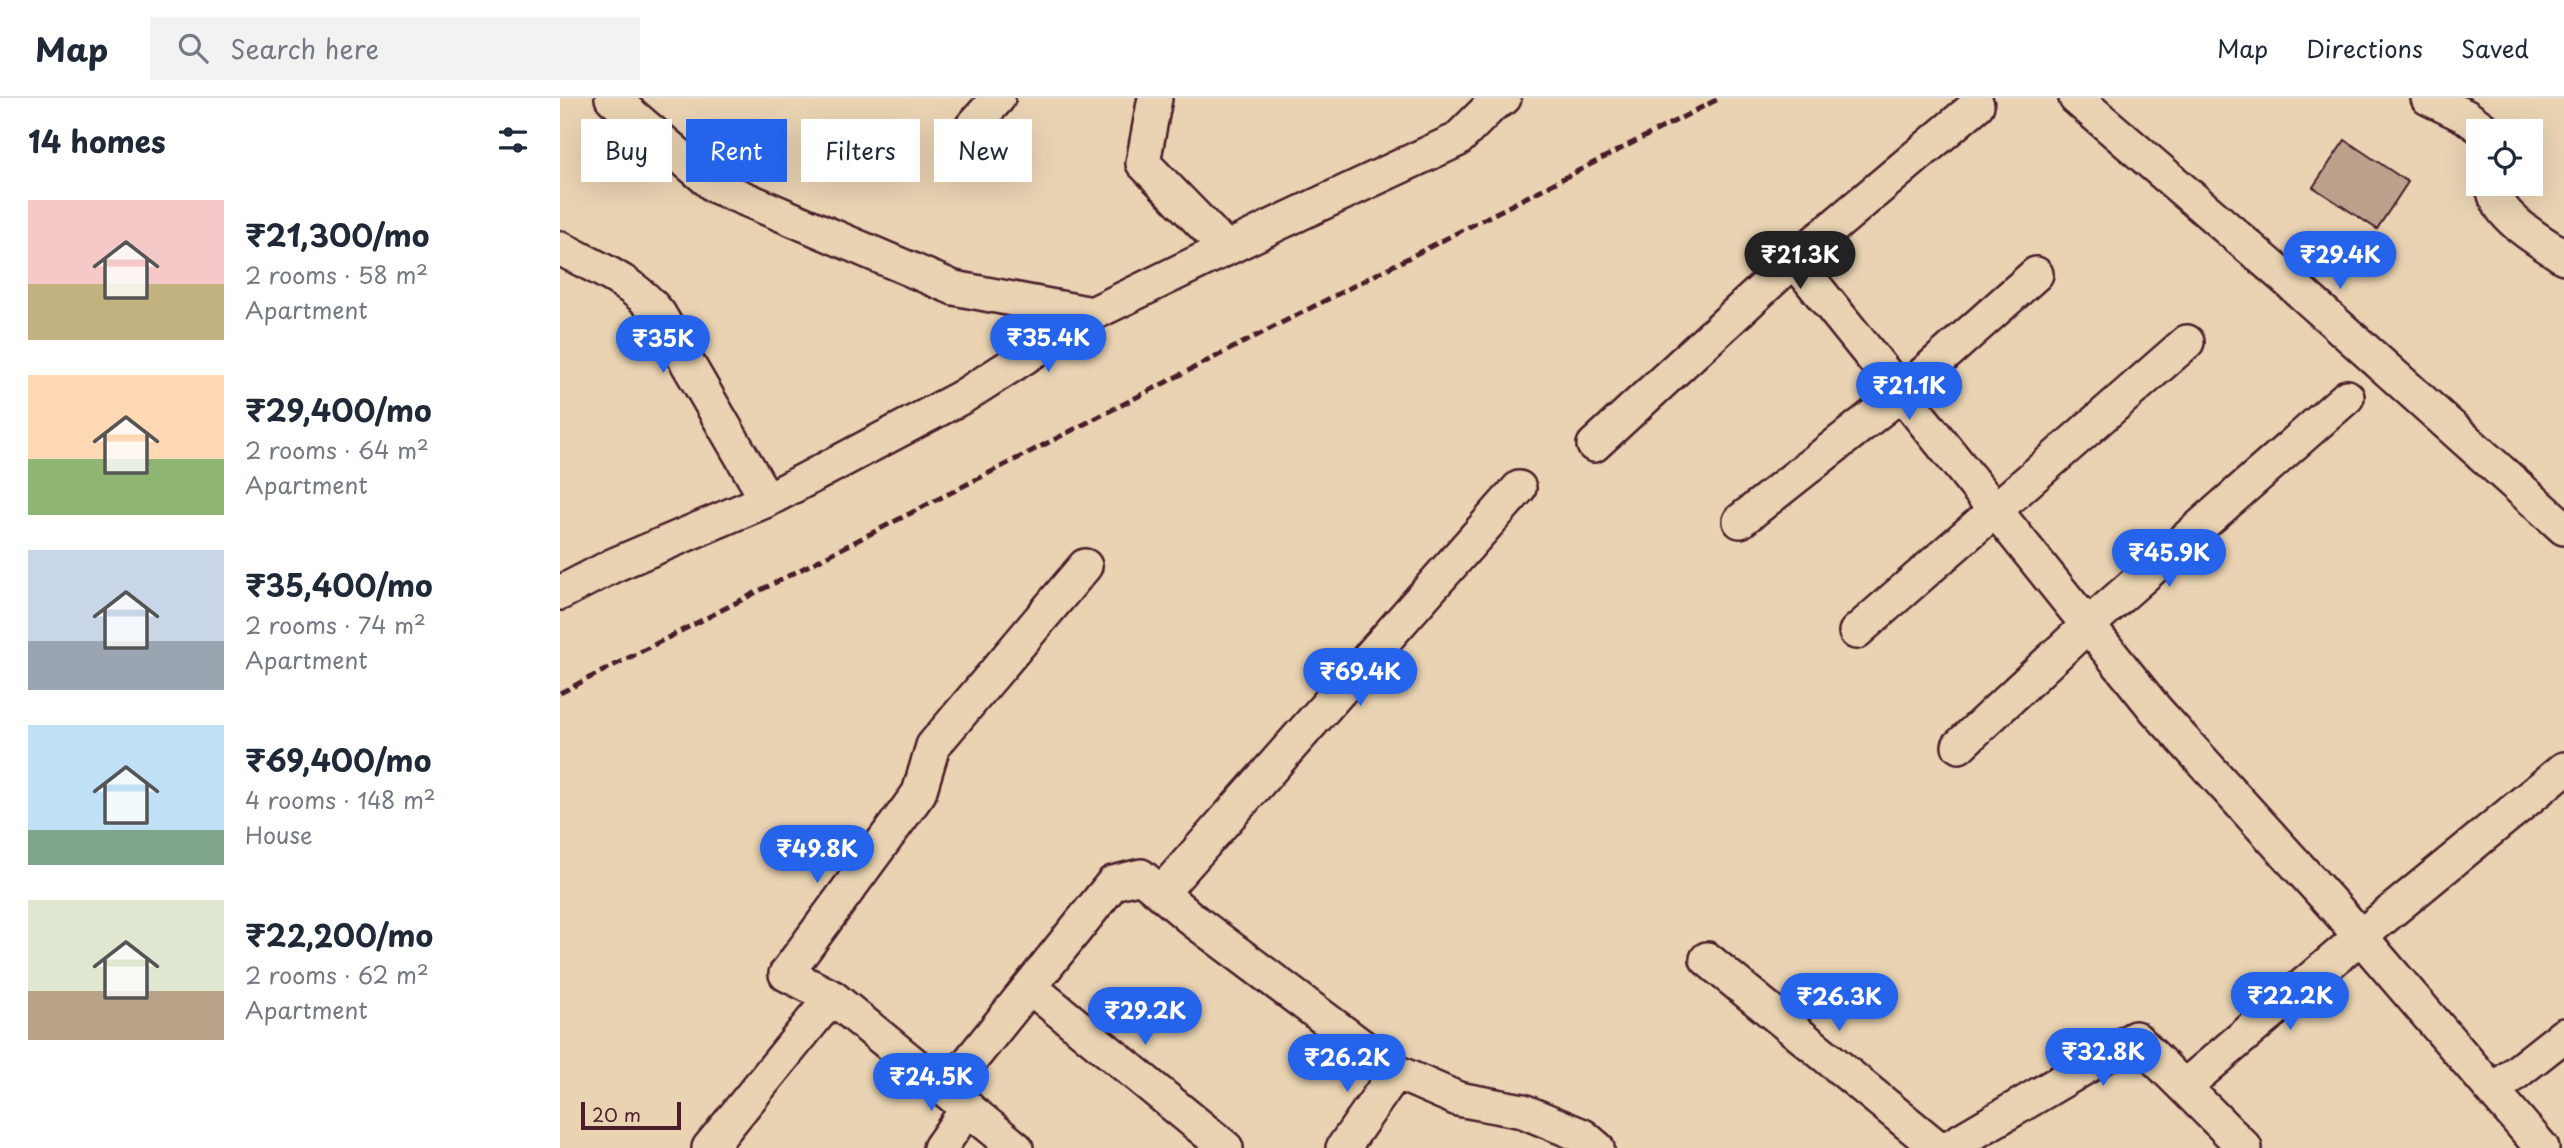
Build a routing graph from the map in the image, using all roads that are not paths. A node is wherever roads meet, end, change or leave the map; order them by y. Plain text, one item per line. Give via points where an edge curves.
1 (612, 98) edge
2 (998, 98) edge
3 (1155, 98) edge
4 (2077, 98) edge
5 (2428, 98) edge
6 (1494, 100) edge
7 (1977, 105) dead end
8 (979, 119) edge
9 (2469, 119) edge
10 (2497, 196) edge
11 (560, 248) edge
12 (1226, 248) junction
13 (2564, 257) edge
14 (1794, 260) junction
15 (2036, 274) dead end
16 (1092, 314) junction
17 (2187, 342) dead end
18 (1902, 393) junction
19 (2347, 397) dead end
20 (1594, 445) dead end
21 (1519, 488) dead end
22 (767, 500) junction
23 (1996, 511) junction
24 (1740, 521) dead end
25 (2564, 528) edge
26 (1085, 566) dead end
27 (560, 593) edge
28 (2088, 625) junction
29 (1856, 632) dead end
30 (1959, 746) dead end
31 (2564, 769) edge
32 (1161, 892) junction
33 (2360, 936) junction
34 (1707, 959) dead end
35 (1030, 987) junction
36 (832, 997) junction
37 (2564, 1035) edge
38 (1396, 1072) junction
39 (2184, 1087) junction
40 (2493, 1091) junction
41 (957, 1099) junction
42 (709, 1148) edge
43 (940, 1148) edge
44 (1016, 1148) edge
45 (1226, 1148) edge
46 (1343, 1148) edge
47 (1597, 1148) edge
48 (1938, 1148) edge
49 (1948, 1148) edge
50 (2245, 1148) edge
51 (2542, 1148) edge

1 - 16 street via 715,186 954,288
2 - 8 street
3 - 12 street via 1143,163
4 - 25 street
5 - 9 street
6 - 12 street via 1457,140
7 - 14 street
10 - 13 street via 2514,220
11 - 22 street via 624,281 648,299
12 - 16 street
14 - 18 street
14 - 20 street
15 - 18 street
16 - 22 street via 962,397
17 - 23 street
18 - 23 street
18 - 24 street
19 - 28 street
21 - 32 street
22 - 27 street
23 - 28 street
23 - 29 street
26 - 36 street via 933,746 919,793 786,974
28 - 30 street
28 - 33 street via 2156,710
31 - 33 street
32 - 35 street via 1141,876 1113,883
32 - 38 street
33 - 39 street
33 - 40 street
34 - 48 street
35 - 41 street
35 - 45 street
36 - 41 street
36 - 42 street
37 - 40 street
38 - 46 street
38 - 47 street via 1458,1099 1523,1111 1583,1136
39 - 49 street via 2135,1038
39 - 50 street
40 - 51 street
41 - 43 street
41 - 44 street

